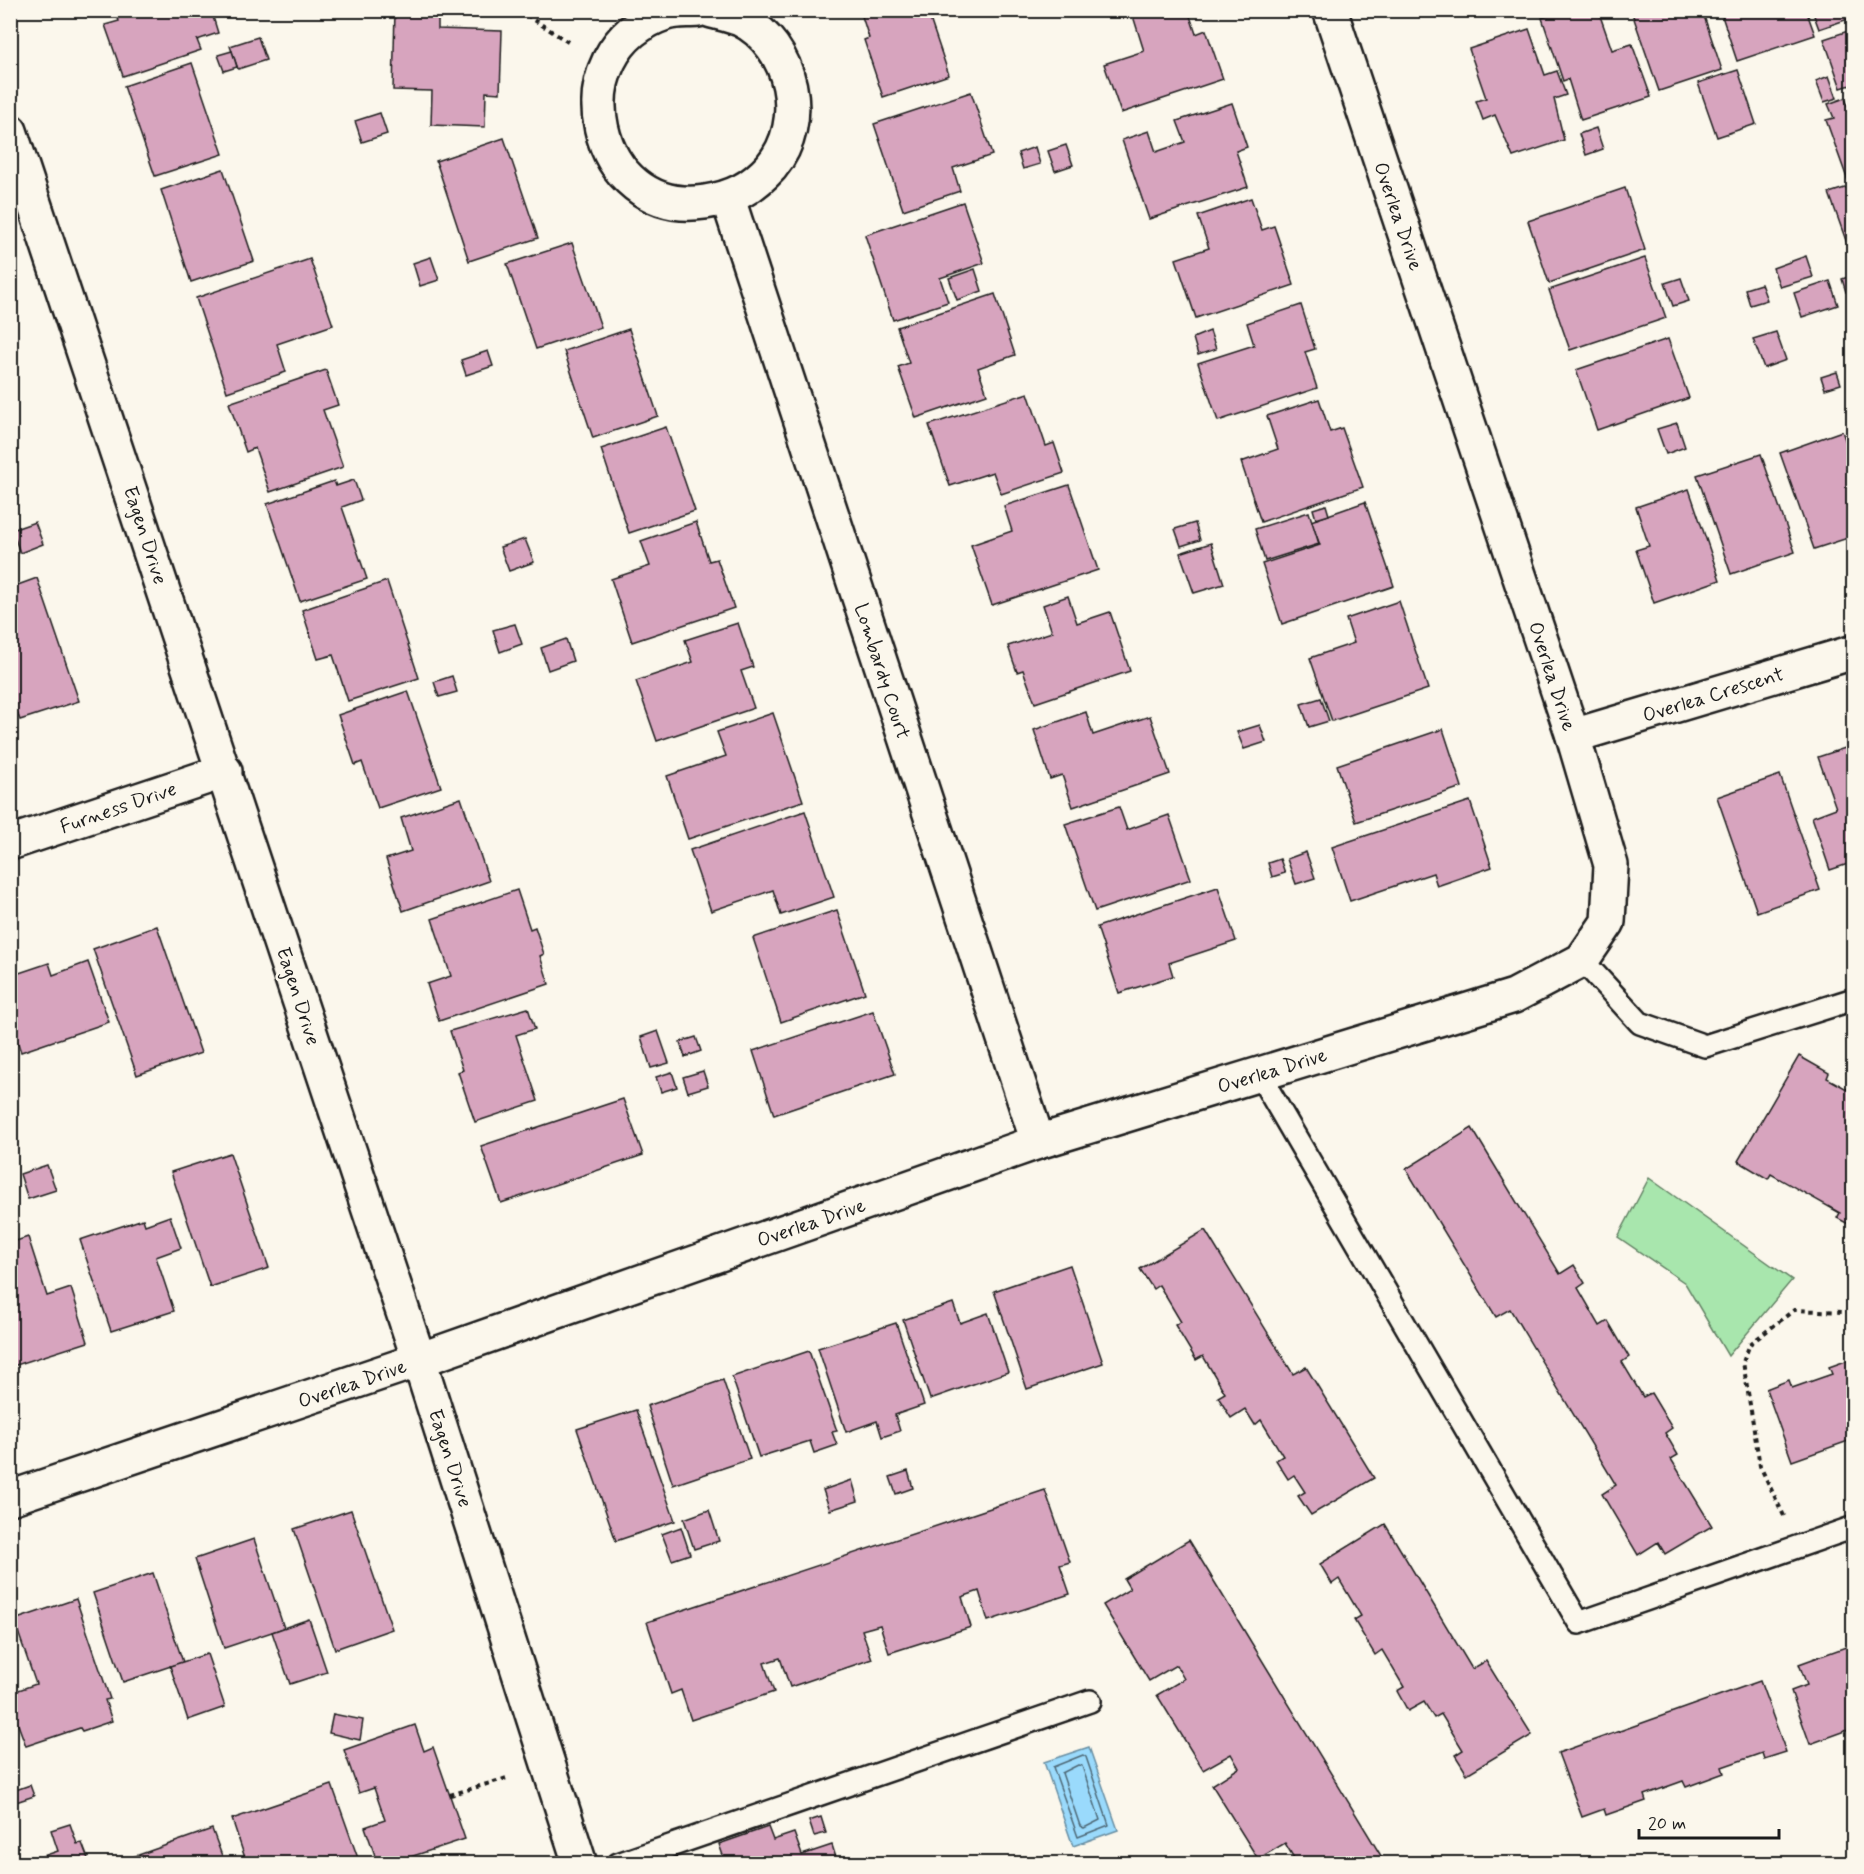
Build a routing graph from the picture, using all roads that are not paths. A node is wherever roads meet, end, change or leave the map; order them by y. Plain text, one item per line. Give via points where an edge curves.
1 (698, 10) edge
2 (709, 10) edge
3 (1330, 10) edge
4 (10, 131) edge
5 (20, 193) edge
6 (728, 199) junction
7 (1854, 652) edge
8 (1573, 736) junction
9 (225, 771) junction
10 (10, 843) edge
11 (1582, 960) junction
12 (1854, 999) edge
13 (1259, 1074) junction
14 (1038, 1142) junction
15 (419, 1360) junction
16 (10, 1498) edge
17 (1854, 1527) edge
18 (1090, 1701) dead end
19 (580, 1863) edge
20 (618, 1863) edge

1 - 6 street via 667,13 636,28 610,58 598,90 598,119 608,151 630,180 660,198 693,204
2 - 6 street via 740,19 764,37 784,66 793,99 790,132 780,156 757,182
3 - 8 street, Overlea Drive
4 - 5 street, Eagen Drive
5 - 9 street, Eagen Drive
6 - 14 street, Lombardy Court
7 - 8 street, Overlea Crescent
8 - 11 street, Overlea Drive via 1611,865 1608,922
9 - 10 street, Furness Drive
9 - 15 street, Eagen Drive
11 - 12 lane via 1640,1023 1705,1046
11 - 13 street, Overlea Drive via 1514,996
13 - 14 street, Overlea Drive
13 - 17 lane via 1579,1623
14 - 15 street, Overlea Drive
15 - 16 street, Overlea Drive
15 - 19 street, Eagen Drive
18 - 20 lane

